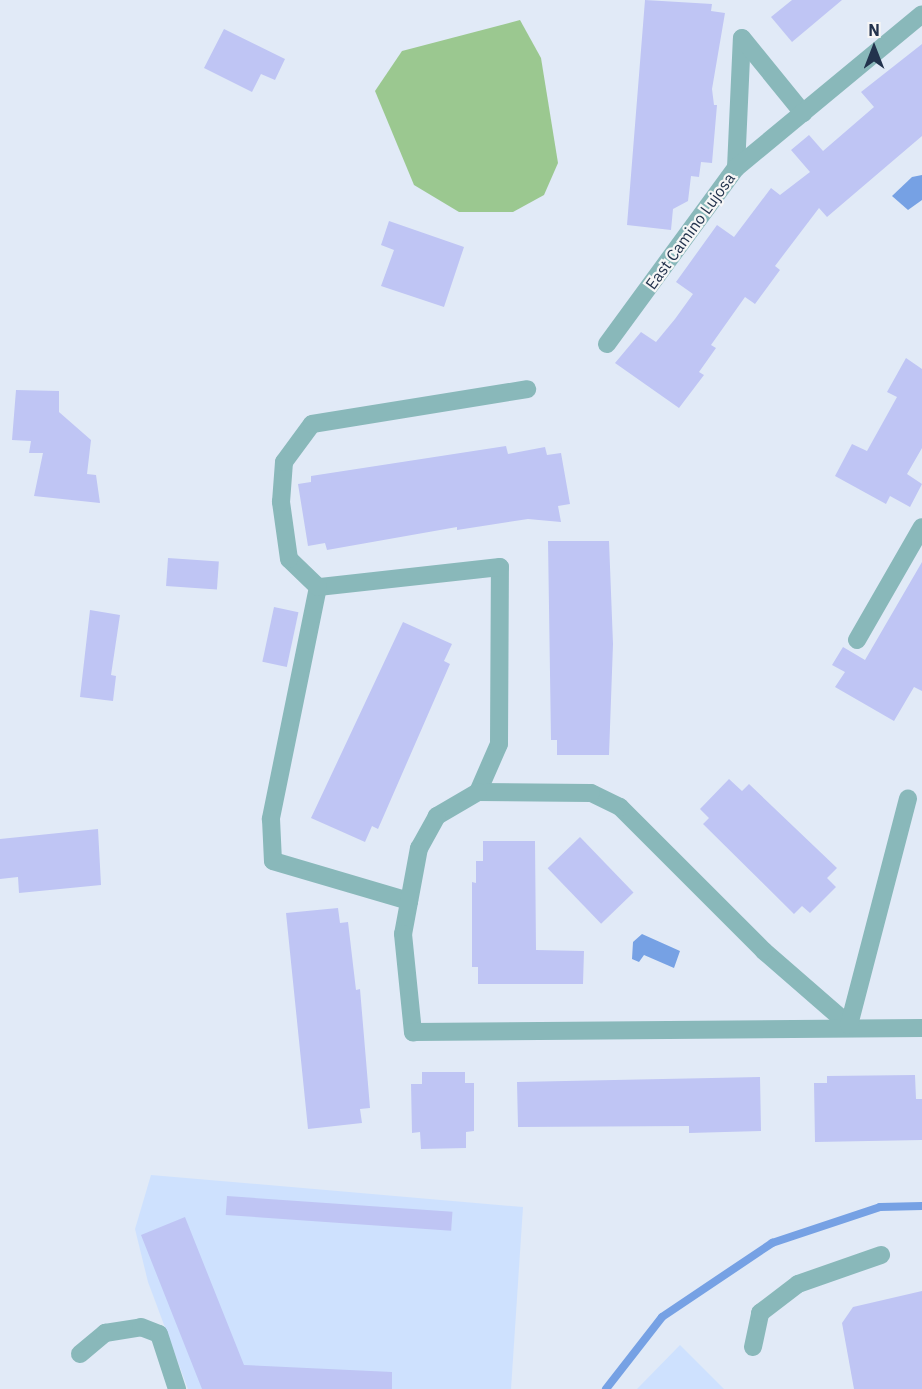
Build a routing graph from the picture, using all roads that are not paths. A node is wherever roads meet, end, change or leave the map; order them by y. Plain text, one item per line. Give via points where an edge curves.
1 (922, 14) edge
2 (803, 112) junction
3 (736, 168) junction
4 (608, 344) dead end
5 (527, 389) dead end
6 (922, 527) edge
7 (318, 586) junction
8 (857, 640) dead end
9 (478, 792) junction
10 (908, 800) dead end
11 (409, 902) junction
12 (849, 1025) junction
13 (922, 1028) edge
14 (881, 1255) dead end
15 (753, 1347) dead end
16 (81, 1354) dead end
17 (177, 1389) edge

1 - 2 street, East Camino Lujosa
2 - 3 street, East Camino Lujosa
2 - 3 street via 742,38
3 - 4 street, East Camino Lujosa
5 - 7 street via 312,424 284,462 281,502 289,559
6 - 8 street
7 - 9 street via 500,567 499,744
7 - 11 street via 271,819 273,861
9 - 11 street via 437,816 420,848
9 - 12 street via 591,793 620,807 764,951
10 - 12 street
11 - 12 street via 403,934 413,1032
12 - 13 street
14 - 15 street via 798,1284 760,1313
16 - 17 street via 105,1333 141,1327 159,1334

